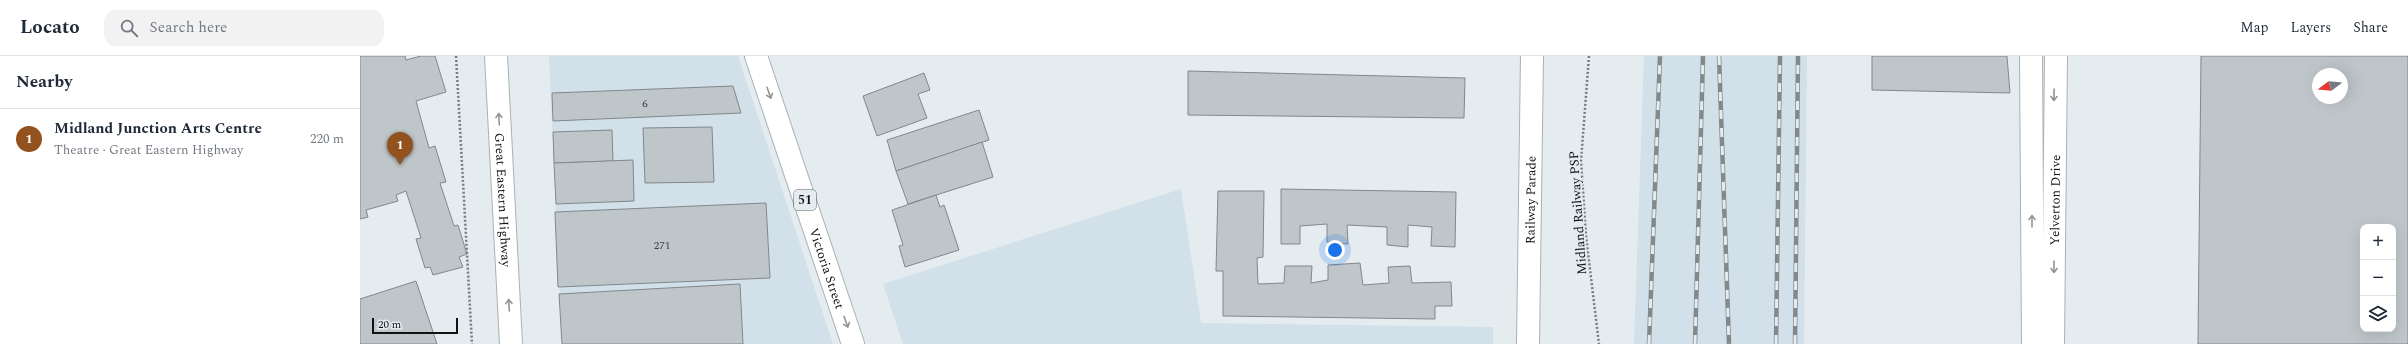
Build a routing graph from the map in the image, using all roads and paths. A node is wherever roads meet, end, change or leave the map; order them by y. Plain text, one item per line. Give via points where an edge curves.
1 (456, 56) edge
2 (496, 56) edge
3 (756, 56) edge
4 (1532, 56) edge
5 (1588, 56) edge
6 (2031, 56) edge
7 (2056, 56) edge
8 (472, 344) edge
9 (511, 344) edge
10 (853, 344) edge
11 (1528, 344) edge
12 (1599, 344) edge
13 (2033, 344) edge
14 (2053, 344) edge

1 - 8 path
9 -> 2 main road, Great Eastern Highway
3 -> 10 main road, Victoria Street / 51
4 - 11 main road, Railway Parade
5 - 12 path, Midland Railway PSP via 1581,161 1586,236
13 -> 6 main road, Yelverton Drive
7 -> 14 main road, Yelverton Drive

